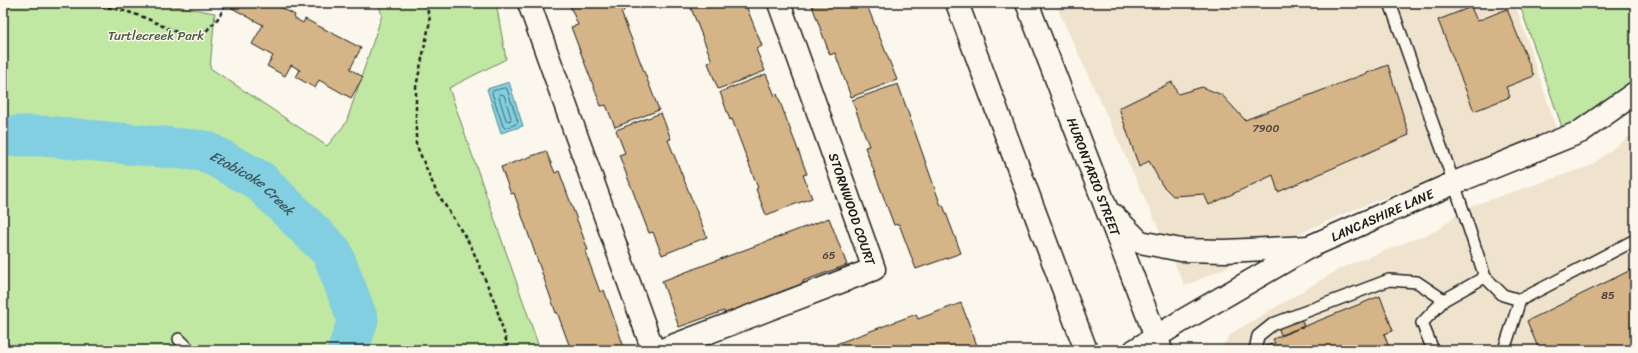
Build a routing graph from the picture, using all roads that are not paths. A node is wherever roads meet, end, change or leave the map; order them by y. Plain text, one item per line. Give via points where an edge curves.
1 (529, 3) edge
2 (779, 3) edge
3 (957, 3) edge
4 (1027, 3) edge
5 (1390, 3) edge
6 (1635, 93) edge
7 (1454, 183) junction
8 (1108, 210) junction
9 (1635, 240) edge
10 (1309, 247) junction
11 (1485, 277) junction
12 (1444, 300) junction
13 (1520, 300) junction
14 (179, 339) dead end
15 (1159, 343) edge
16 (190, 350) edge
17 (653, 350) edge
18 (662, 350) edge
19 (1086, 350) edge
20 (1135, 350) edge
21 (1255, 350) edge
22 (1433, 350) edge
23 (1504, 350) edge

1 - 17 street
2 - 18 street, STORNWOOD COURT via 874,269
3 - 19 street
4 - 8 street, HURONTARIO STREET
5 - 7 lane
6 - 7 street, LANCASHIRE LANE via 1580,132
7 - 10 street, LANCASHIRE LANE
7 - 11 lane
8 - 10 street via 1140,242 1181,250
8 - 15 street, HURONTARIO STREET
9 - 13 lane
10 - 15 street, LANCASHIRE LANE
11 - 12 lane
11 - 13 lane via 1503,295
12 - 21 lane via 1417,282 1389,280 1273,324 1258,336
12 - 22 lane via 1422,324
13 - 23 lane
14 - 16 lane
15 - 20 street, LANCASHIRE LANE

